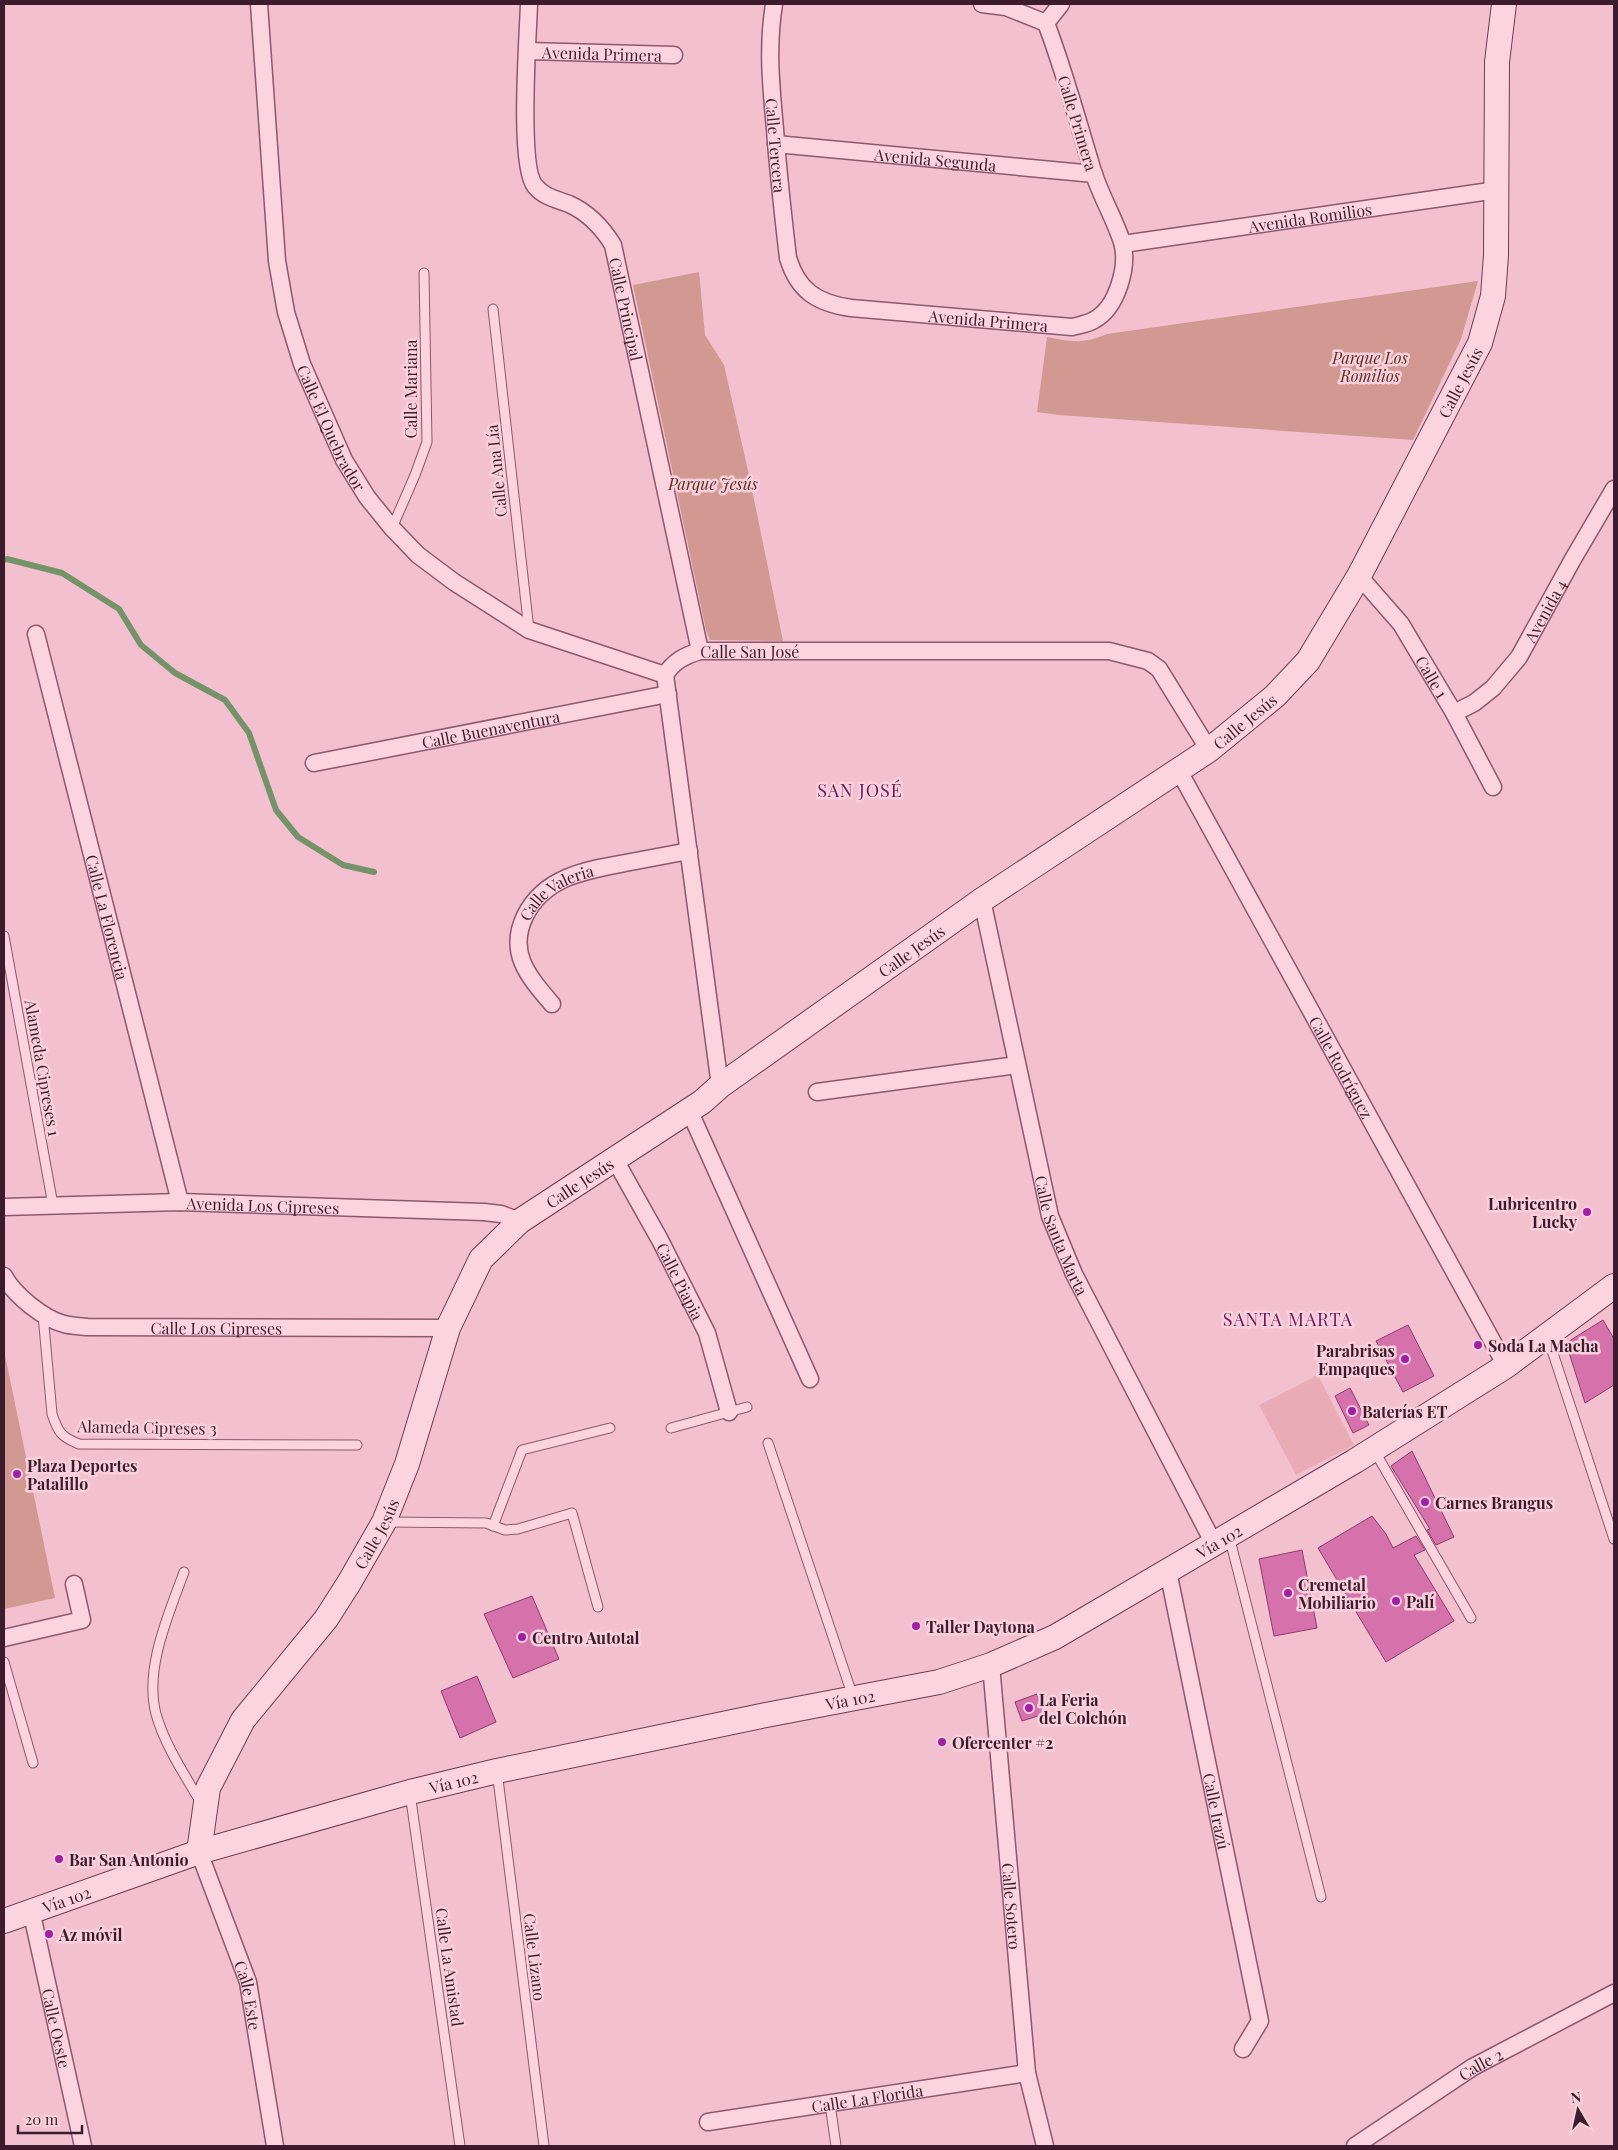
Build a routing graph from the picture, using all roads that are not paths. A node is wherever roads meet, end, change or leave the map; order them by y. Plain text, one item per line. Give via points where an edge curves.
1 (259, 4) edge
2 (529, 4) edge
3 (774, 4) edge
4 (982, 4) edge
5 (1061, 4) edge
6 (1504, 4) edge
7 (1046, 22) junction
8 (528, 51) junction
9 (674, 55) dead end
10 (776, 144) junction
11 (1094, 174) junction
12 (1498, 190) junction
13 (1122, 244) junction
14 (424, 273) dead end
15 (800, 286) joint
16 (493, 309) dead end
17 (1614, 489) edge
18 (392, 528) junction
19 (1359, 576) junction
20 (529, 630) junction
21 (36, 634) dead end
22 (700, 651) junction
23 (665, 676) junction
24 (668, 694) junction
25 (1454, 713) junction
26 (1209, 750) junction
27 (314, 763) dead end
28 (1178, 769) junction
29 (1493, 786) dead end
30 (688, 851) junction
31 (982, 900) junction
32 (4, 936) edge
33 (552, 1004) dead end
34 (1017, 1065) junction
35 (720, 1086) junction
36 (816, 1092) dead end
37 (689, 1110) junction
38 (614, 1158) junction
39 (180, 1202) junction
40 (53, 1205) junction
41 (4, 1207) edge
42 (520, 1221) junction
43 (4, 1276) edge
44 (1614, 1286) edge
45 (43, 1314) junction
46 (448, 1328) junction
47 (1547, 1336) junction
48 (1506, 1366) junction
49 (810, 1379) dead end
50 (747, 1407) dead end
51 (728, 1412) junction
52 (610, 1428) dead end
53 (671, 1428) dead end
54 (768, 1443) dead end
55 (357, 1445) dead end
56 (1374, 1449) junction
57 (384, 1522) junction
58 (493, 1526) junction
59 (1614, 1539) edge
60 (1221, 1540) junction
61 (1168, 1571) junction
62 (184, 1572) dead end
63 (74, 1584) dead end
64 (598, 1607) dead end
65 (1471, 1618) dead end
66 (4, 1638) edge
67 (4, 1662) edge
68 (991, 1665) junction
69 (854, 1698) junction
70 (33, 1763) dead end
71 (497, 1771) junction
72 (410, 1792) junction
73 (205, 1810) junction
74 (199, 1852) junction
75 (1321, 1897) dead end
76 (31, 1910) junction
77 (4, 1921) edge
78 (1614, 1994) edge
79 (1244, 2049) dead end
80 (1027, 2074) junction
81 (830, 2104) junction
82 (708, 2122) dead end
83 (83, 2146) edge
84 (275, 2146) edge
85 (460, 2146) edge
86 (544, 2146) edge
87 (836, 2146) edge
88 (1046, 2146) edge
89 (1355, 2146) edge

1 - 18 street, Calle El Quebrador via 277,260 286,312 302,364 344,460 367,497
2 - 8 street, Calle Principal
3 - 10 street, Calle Tercera via 769,61
4 - 7 street via 1006,7
5 - 7 street
6 - 12 street, Calle Jesús via 1497,62
7 - 11 street, Calle Primera
8 - 9 street, Avenida Primera
8 - 22 street, Calle Principal via 525,146 529,172 534,186 549,198 589,216 604,230 613,245
10 - 11 street, Avenida Segunda
10 - 15 street, Calle Tercera via 788,258
11 - 13 street, Calle Primera
12 - 13 street, Avenida Romilios
12 - 19 street, Calle Jesús via 1493,296 1480,343
13 - 15 street, Avenida Primera via 1122,270 1117,294 1107,310 1094,321 1072,327 830,305
14 - 18 lane, Calle Mariana via 427,442
16 - 20 lane, Calle Ana Lía
17 - 25 street, Avenida 4 via 1519,657 1494,688 1474,704
18 - 20 street, Calle El Quebrador via 418,556
19 - 25 street, Calle 1 via 1401,624
19 - 26 street, Calle Jesús via 1308,661 1275,696
20 - 23 street, Calle El Quebrador
21 - 39 street, Calle La Florencia
22 - 23 street, Calle San José via 673,664
22 - 26 street, Calle San José via 1100,651 1130,655 1148,661 1159,670
23 - 24 street
24 - 27 street, Calle Buenaventura
24 - 30 street
25 - 29 street, Calle 1
26 - 28 street, Calle Jesús
28 - 31 street, Calle Jesús
28 - 48 street, Calle Rodríguez
30 - 33 street, Calle Valeria via 591,869 566,877 544,890 528,909 519,927 518,944 522,962
30 - 35 street
31 - 34 street, Calle Santa Marta
31 - 35 street, Calle Jesús
32 - 40 lane, Alameda Cipreses 1
34 - 36 street
34 - 60 street, Calle Santa Marta via 1050,1216 1074,1274
35 - 37 street, Calle Jesús
37 - 38 street, Calle Jesús
37 - 49 street
38 - 42 street, Calle Jesús
38 - 51 street, Calle Piapia via 707,1333
39 - 40 street, Avenida Los Cipreses
39 - 42 street, Avenida Los Cipreses via 484,1212
40 - 41 street, Avenida Los Cipreses
42 - 46 street, Calle Jesús via 481,1259
43 - 45 street, Calle Los Cipreses via 23,1299
44 - 47 street, Vía 102
45 - 46 street, Calle Los Cipreses via 63,1324 87,1327
45 - 55 lane, Alameda Cipreses 3 via 52,1414 57,1429 66,1439 79,1444
46 - 57 street, Calle Jesús via 407,1464
47 - 48 street, Vía 102
47 - 59 lane
48 - 56 street, Vía 102
50 - 51 lane
51 - 53 lane
52 - 58 lane via 522,1450
54 - 69 lane
56 - 60 street, Vía 102
56 - 65 lane
57 - 58 lane via 486,1523
57 - 73 street, Calle Jesús via 326,1618 243,1720 208,1788
58 - 64 lane via 504,1530 518,1529 572,1513
60 - 61 street, Vía 102
60 - 75 lane
61 - 68 street, Vía 102 via 1055,1637
61 - 79 street, Calle Irazú via 1260,2021
62 - 73 lane via 161,1634 153,1681 156,1713 173,1755
63 - 66 street via 82,1620
67 - 70 lane
68 - 69 street, Vía 102 via 939,1682
68 - 80 street, Calle Sotero
69 - 71 street, Vía 102
71 - 72 street, Vía 102
71 - 86 lane, Calle Lizano
72 - 74 street, Vía 102
72 - 85 lane, Calle La Amistad
73 - 74 street, Calle Jesús
74 - 76 street, Vía 102
74 - 84 street, Calle Este via 248,1982
76 - 77 street, Vía 102
76 - 83 street, Calle Oeste
78 - 89 street, Calle 2 via 1473,2067
80 - 81 street, Calle La Florida
80 - 88 street, Calle Sotero
81 - 82 street, Calle La Florida
81 - 87 lane

